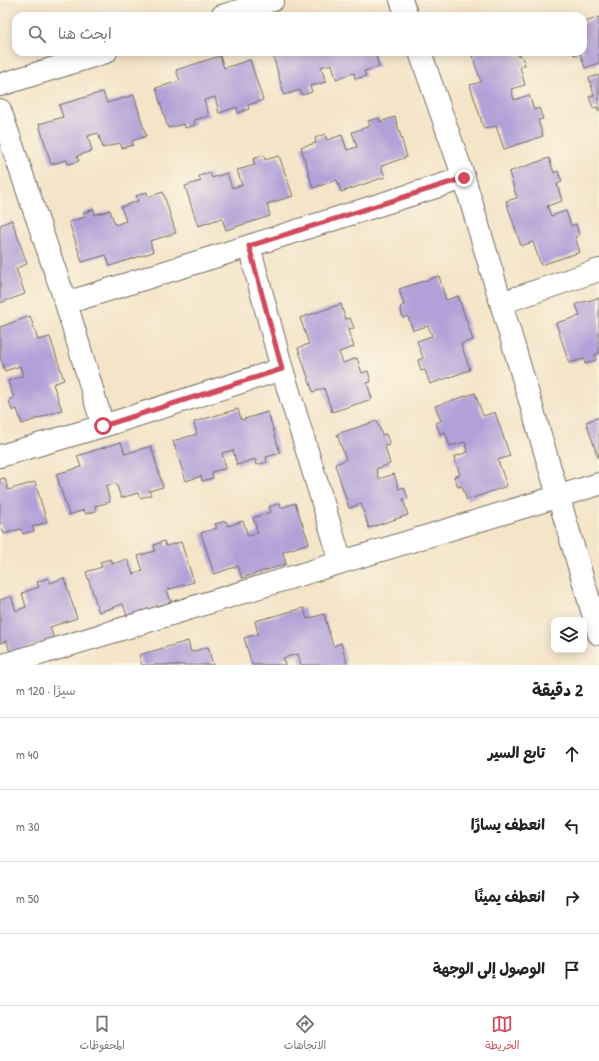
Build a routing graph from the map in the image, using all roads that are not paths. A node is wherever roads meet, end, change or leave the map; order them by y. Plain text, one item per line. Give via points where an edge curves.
1 (273, 0) edge
2 (401, 0) edge
3 (235, 12) edge
4 (406, 12) edge
5 (93, 56) edge
6 (421, 56) edge
7 (0, 85) edge
8 (0, 110) edge
9 (464, 178) junction
10 (249, 246) junction
11 (599, 270) edge
12 (66, 303) junction
13 (501, 303) junction
14 (282, 369) junction
15 (103, 426) junction
16 (0, 456) edge
17 (599, 484) edge
18 (558, 496) junction
19 (340, 562) junction
20 (599, 634) edge
21 (3, 665) edge

1 - 3 street
2 - 4 street
5 - 7 street
6 - 9 street
8 - 12 street
9 - 10 street
9 - 13 street
10 - 12 street
10 - 14 street
11 - 13 street
12 - 15 street
13 - 18 street
14 - 15 street
14 - 19 street
15 - 16 street
17 - 18 street
18 - 19 street
18 - 20 street
19 - 21 street

